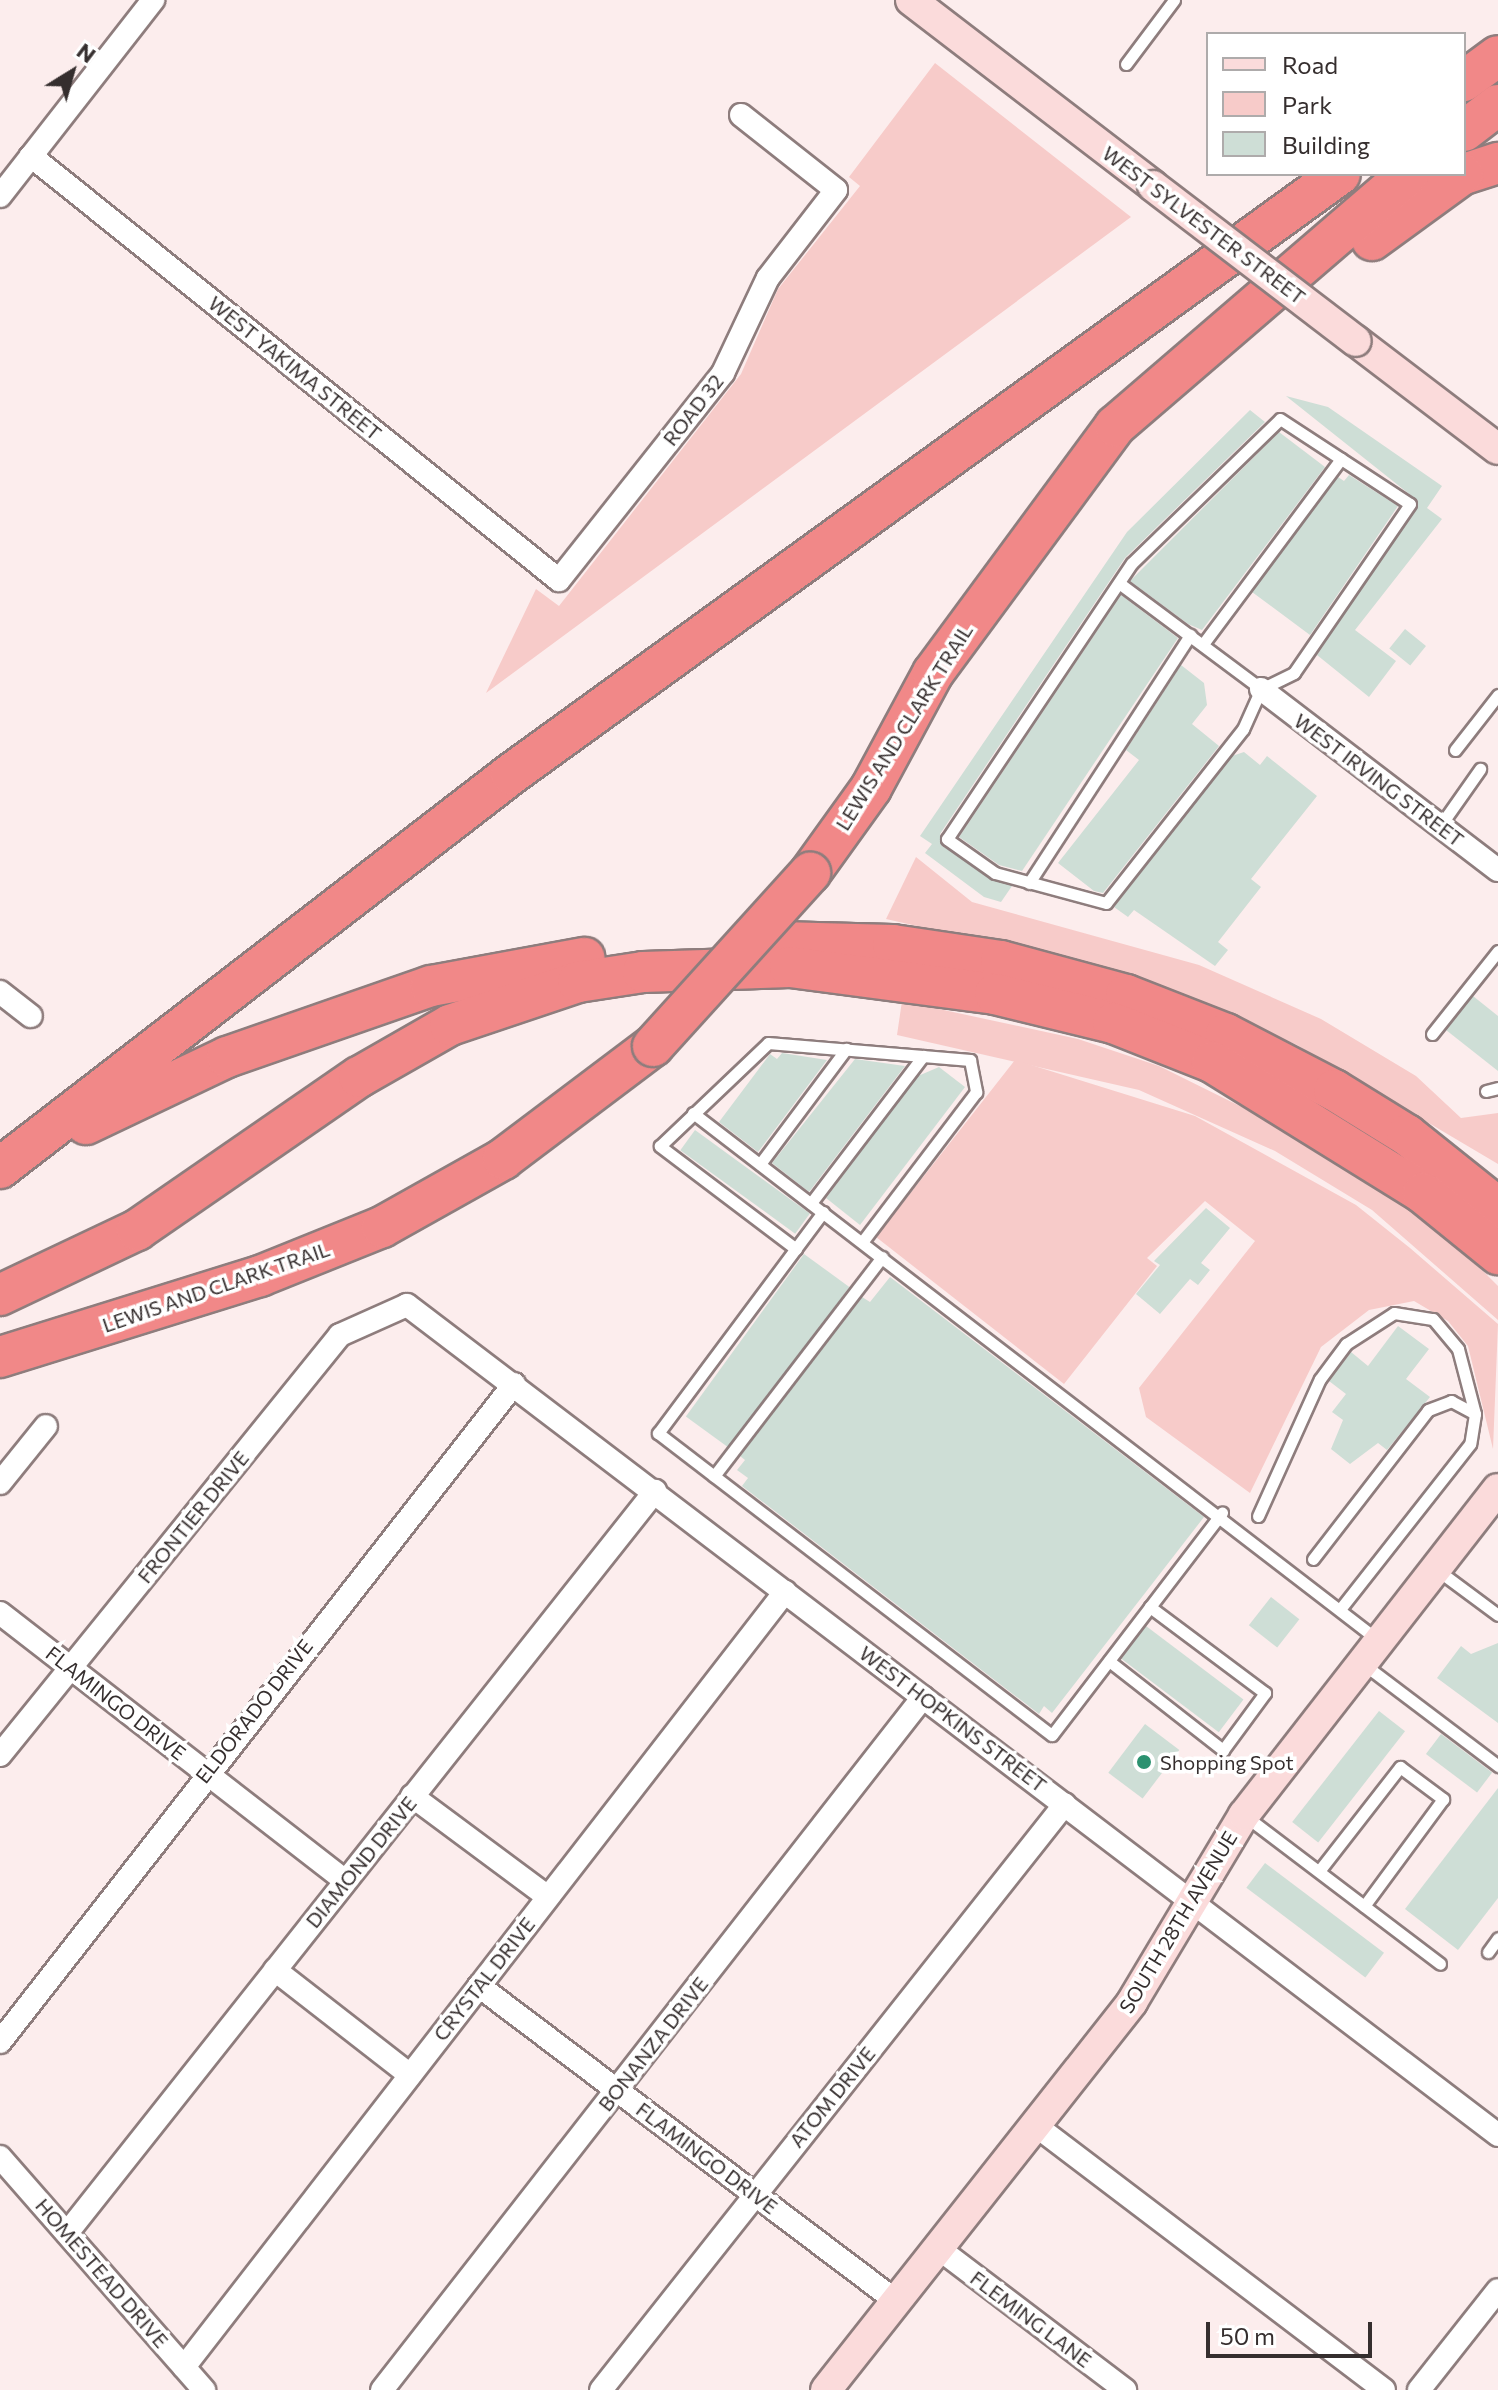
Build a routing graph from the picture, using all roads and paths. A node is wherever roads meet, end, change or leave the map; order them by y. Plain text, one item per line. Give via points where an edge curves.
1 (153, 0) edge
2 (911, 0) edge
3 (1174, 0) edge
4 (1498, 56) edge
5 (1126, 64) dead end
6 (1466, 80) edge
7 (1498, 105) edge
8 (741, 115) dead end
9 (1466, 129) edge
10 (31, 156) junction
11 (1498, 163) edge
12 (1466, 173) edge
13 (1337, 176) edge
14 (1406, 176) edge
15 (1461, 176) edge
16 (0, 196) edge
17 (1498, 449) edge
18 (1341, 459) junction
19 (1052, 504) junction
20 (559, 580) joint
21 (1119, 583) junction
22 (1190, 635) junction
23 (1203, 644) junction
24 (1261, 689) junction
25 (1498, 695) edge
26 (1455, 750) dead end
27 (1480, 769) dead end
28 (1440, 826) junction
29 (1498, 870) edge
30 (1029, 883) junction
31 (1498, 951) edge
32 (0, 992) edge
33 (31, 1016) dead end
34 (1432, 1034) dead end
35 (846, 1049) junction
36 (923, 1056) junction
37 (693, 1113) junction
38 (760, 1164) junction
39 (0, 1168) edge
40 (0, 1176) edge
41 (811, 1203) junction
42 (1498, 1208) edge
43 (823, 1212) junction
44 (862, 1242) junction
45 (796, 1249) junction
46 (1498, 1254) edge
47 (882, 1257) junction
48 (0, 1295) edge
49 (407, 1305) joint
50 (0, 1357) edge
51 (514, 1384) junction
52 (1475, 1414) junction
53 (46, 1426) dead end
54 (714, 1476) junction
55 (0, 1483) edge
56 (1498, 1489) edge
57 (655, 1491) junction
58 (1222, 1513) junction
59 (1258, 1516) dead end
60 (1313, 1559) dead end
61 (1435, 1568) junction
62 (785, 1592) junction
63 (1150, 1607) junction
64 (1340, 1609) junction
65 (0, 1613) edge
66 (1498, 1615) edge
67 (1370, 1652) junction
68 (1109, 1661) junction
69 (70, 1668) junction
70 (923, 1697) junction
71 (0, 1755) edge
72 (1498, 1766) edge
73 (205, 1773) junction
74 (412, 1796) junction
75 (1065, 1804) junction
76 (1244, 1815) junction
77 (1319, 1871) junction
78 (345, 1881) junction
79 (548, 1897) junction
80 (1193, 1903) junction
81 (1364, 1906) junction
82 (1498, 1938) edge
83 (1488, 1952) dead end
84 (1440, 1964) dead end
85 (275, 1970) junction
86 (479, 1986) junction
87 (0, 2042) edge
88 (410, 2075) junction
89 (617, 2090) junction
90 (1035, 2125) junction
91 (1498, 2135) edge
92 (0, 2157) edge
93 (754, 2194) junction
94 (67, 2233) junction
95 (938, 2248) junction
96 (1498, 2290) edge
97 (896, 2301) junction
98 (184, 2367) junction
99 (204, 2390) edge
100 (382, 2390) edge
101 (601, 2390) edge
102 (826, 2390) edge
103 (1125, 2390) edge
104 (1384, 2390) edge
105 (1419, 2390) edge

1 - 10 street
2 - 17 main road, WEST SYLVESTER STREET, bridge
3 - 5 lane
4 - 6 highway
7 - 9 highway
8 - 20 street, ROAD 32 via 836,190 768,278 723,373
10 - 16 street
10 - 20 street, WEST YAKIMA STREET
11 - 12 highway
13 - 39 highway via 498,783
14 - 19 highway, LEWIS AND CLARK TRAIL via 1115,426
15 - 19 highway via 1407,211 1103,472
18 - 21 lane via 1280,419
18 - 23 lane
18 - 24 lane via 1410,504 1294,673
19 - 50 highway, LEWIS AND CLARK TRAIL, bridge via 933,673 871,788 810,873 653,1046 503,1159 382,1227 260,1276
21 - 22 lane
21 - 30 lane via 947,839 995,873
22 - 23 lane
22 - 30 lane
23 - 24 lane
24 - 28 street, WEST IRVING STREET
24 - 30 lane via 1243,729 1106,903
25 - 26 lane
27 - 28 lane
28 - 29 street, WEST IRVING STREET
31 - 34 lane
32 - 33 street
35 - 36 lane
35 - 37 lane via 768,1043
35 - 38 lane
36 - 41 lane
36 - 44 lane via 970,1060 976,1092
37 - 38 lane
37 - 45 lane via 660,1146
38 - 41 lane
40 - 42 highway via 161,1086 431,986 576,958 799,941 1001,961 1212,1028 1407,1135
41 - 43 lane
43 - 44 lane
43 - 45 lane
44 - 47 lane
45 - 54 lane via 658,1433
46 - 48 highway via 1411,1185 1212,1062 1113,1023 995,994 790,967 643,972 578,982 450,1025 359,1077 137,1230
47 - 54 lane
47 - 58 lane
49 - 51 street, WEST HOPKINS STREET
49 - 69 street, FRONTIER DRIVE via 340,1335
51 - 57 street, WEST HOPKINS STREET
51 - 73 street, ELDORADO DRIVE
52 - 59 lane via 1458,1349 1433,1319 1394,1313 1346,1344 1320,1379
52 - 60 lane via 1451,1401 1428,1410
52 - 64 lane via 1470,1444
53 - 55 street
54 - 68 lane via 1052,1735
56 - 61 main road, SOUTH 28TH AVENUE
57 - 62 street, WEST HOPKINS STREET
57 - 74 street, DIAMOND DRIVE
58 - 63 lane
58 - 64 lane
61 - 66 lane
61 - 67 main road, SOUTH 28TH AVENUE
62 - 70 street, WEST HOPKINS STREET
62 - 79 street, CRYSTAL DRIVE
63 - 68 lane
63 - 68 lane via 1265,1693 1223,1750
64 - 67 lane
65 - 69 street, FLAMINGO DRIVE
67 - 72 lane
67 - 76 main road, SOUTH 28TH AVENUE
69 - 71 street, FRONTIER DRIVE
69 - 73 street, FLAMINGO DRIVE
70 - 75 street, WEST HOPKINS STREET
70 - 89 street, BONANZA DRIVE
73 - 78 street, FLAMINGO DRIVE
73 - 87 street, ELDORADO DRIVE
74 - 78 street, DIAMOND DRIVE
74 - 79 street
75 - 80 street, WEST HOPKINS STREET
75 - 93 street, ATOM DRIVE
76 - 77 lane
76 - 80 main road, SOUTH 28TH AVENUE
77 - 81 lane
77 - 81 lane via 1400,1767 1443,1799
78 - 85 street, DIAMOND DRIVE
79 - 86 street, CRYSTAL DRIVE
80 - 90 main road, SOUTH 28TH AVENUE via 1132,2002
80 - 91 street, WEST HOPKINS STREET
81 - 84 lane
82 - 83 lane
85 - 88 street
85 - 94 street, DIAMOND DRIVE
86 - 88 street, CRYSTAL DRIVE
86 - 89 street, FLAMINGO DRIVE
88 - 98 street, CRYSTAL DRIVE
89 - 93 street, FLAMINGO DRIVE
89 - 100 street, BONANZA DRIVE
90 - 95 main road, SOUTH 28TH AVENUE
90 - 104 street
92 - 94 street, HOMESTEAD DRIVE
93 - 97 street, FLAMINGO DRIVE
93 - 101 street, ATOM DRIVE
94 - 98 street, HOMESTEAD DRIVE
95 - 97 main road, SOUTH 28TH AVENUE
95 - 103 street, FLEMING LANE
96 - 105 street
97 - 102 main road, SOUTH 28TH AVENUE
98 - 99 street, HOMESTEAD DRIVE

